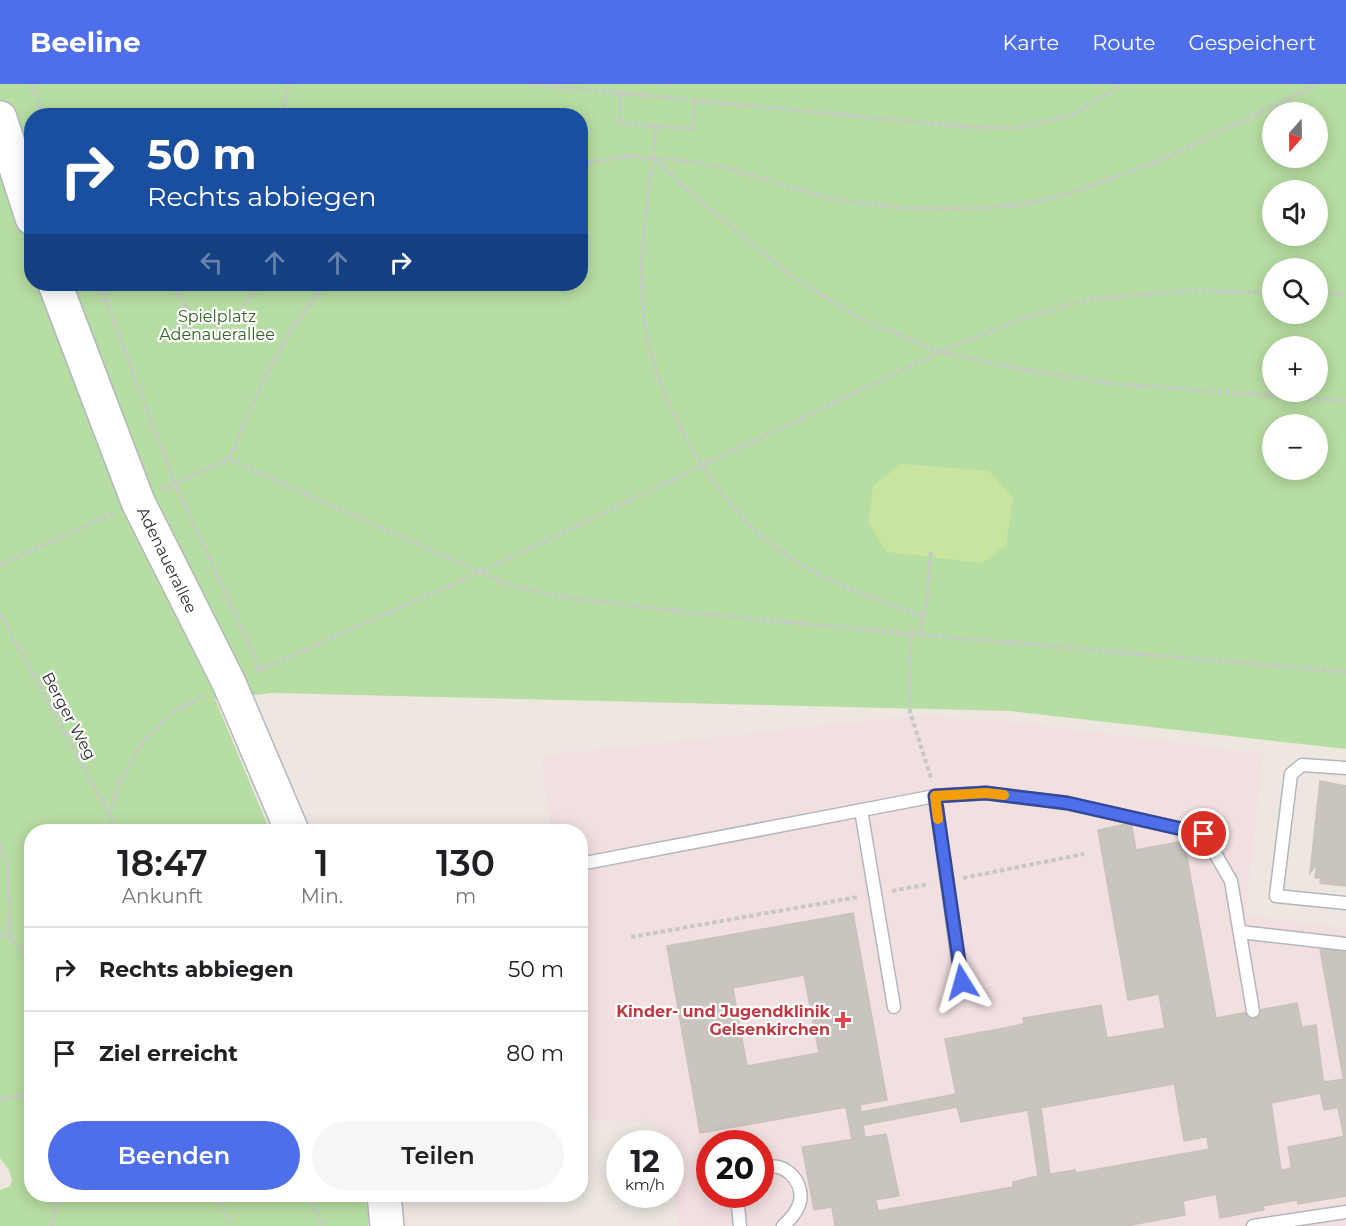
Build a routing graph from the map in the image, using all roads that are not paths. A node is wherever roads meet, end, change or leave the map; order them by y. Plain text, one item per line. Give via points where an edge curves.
1 (0, 118) edge
2 (24, 193) edge
3 (58, 291) edge
4 (1346, 768) edge
5 (935, 796) junction
6 (861, 810) junction
7 (289, 824) edge
8 (588, 862) edge
9 (1346, 903) edge
10 (1240, 932) junction
11 (1346, 944) edge
12 (962, 982) dead end
13 (894, 1007) dead end
14 (1252, 1011) dead end
15 (774, 1167) edge
16 (385, 1202) edge
17 (738, 1208) edge
18 (1346, 1212) edge
19 (387, 1226) edge
20 (741, 1226) edge
21 (783, 1226) edge
22 (1253, 1226) edge

1 - 2 street
3 - 7 street, Adenauerallee via 138,502 229,684
4 - 9 lane via 1302,765 1291,774 1276,896
5 - 6 lane
5 - 10 lane via 986,793 1067,803 1204,834 1232,880
5 - 12 lane
6 - 8 lane
6 - 13 lane
10 - 11 lane
10 - 14 lane
15 - 21 lane via 788,1172 798,1182 800,1201
16 - 19 street
17 - 20 lane
18 - 22 lane

